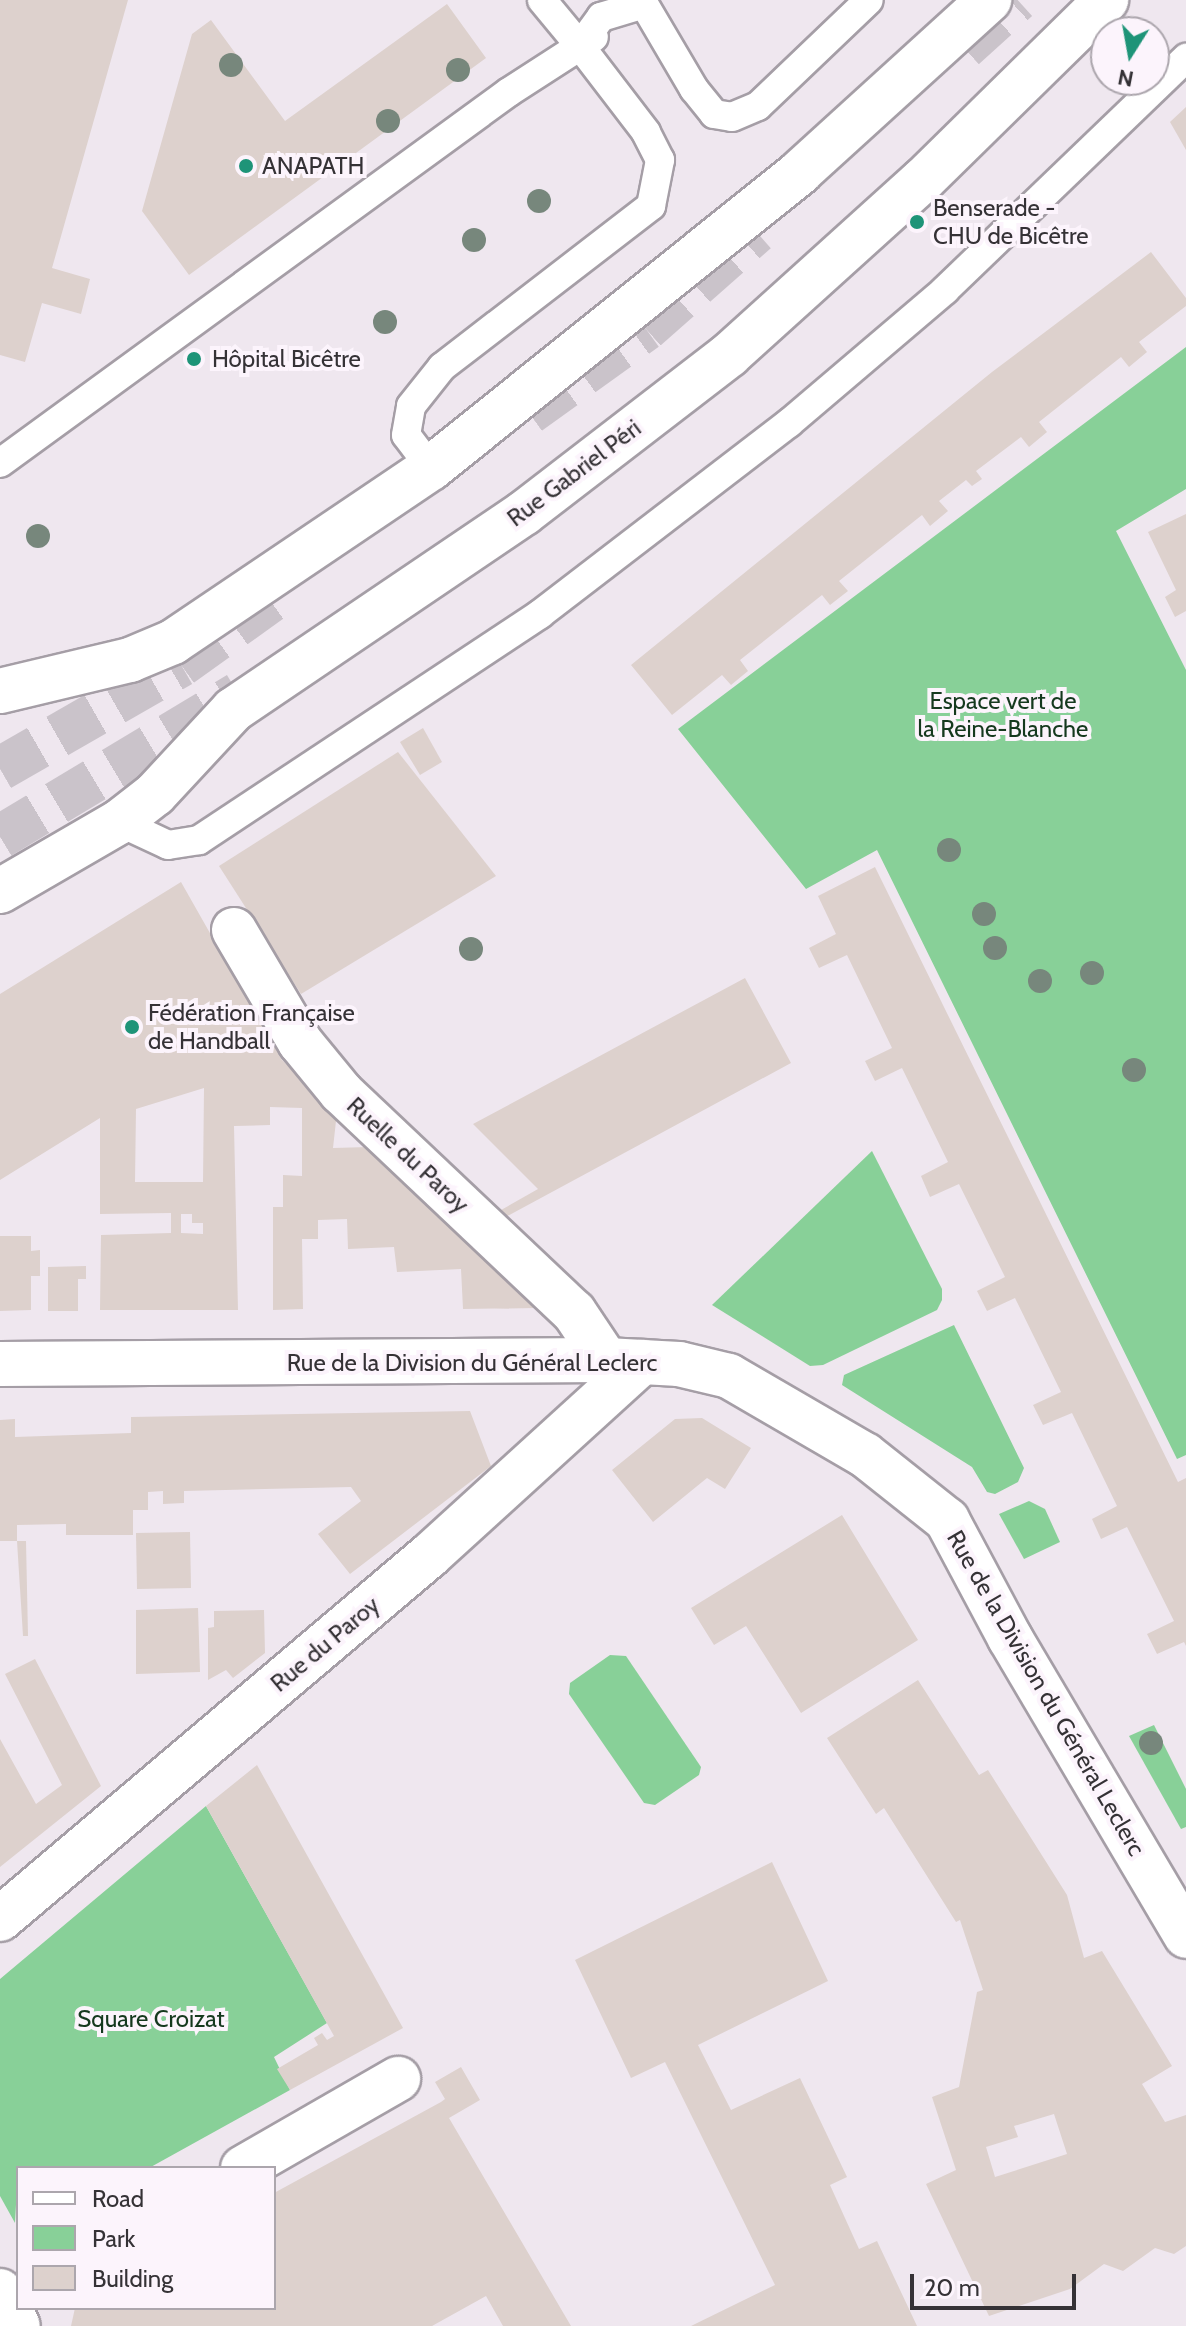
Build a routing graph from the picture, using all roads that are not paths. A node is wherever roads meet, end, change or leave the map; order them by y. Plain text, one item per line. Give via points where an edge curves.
1 (542, 0) edge
2 (869, 0) edge
3 (989, 0) edge
4 (1106, 0) edge
5 (647, 2) edge
6 (580, 46) junction
7 (1186, 58) edge
8 (0, 463) edge
9 (431, 468) junction
10 (0, 691) edge
11 (119, 822) junction
12 (0, 891) edge
13 (234, 930) dead end
14 (624, 1361) junction
15 (0, 1364) edge
16 (0, 1919) edge
17 (1186, 1936) edge
18 (398, 2079) dead end
19 (246, 2166) edge

1 - 6 lane
2 - 5 lane via 758,106 732,117 714,114 694,89
3 - 9 street via 800,172
4 - 11 street, Rue Gabriel Péri via 923,180 729,355 524,513 233,710 155,794
5 - 6 lane
6 - 8 lane
6 - 9 lane via 646,132 660,160 651,206 442,367 411,406 406,435
7 - 11 lane via 945,290 789,423 528,623 199,840 168,845
9 - 10 street via 173,642 130,660
11 - 12 street, Rue Gabriel Péri
13 - 14 street, Ruelle du Paroy via 300,1042 341,1092
14 - 15 street, Rue de la Division du Général Leclerc
14 - 16 street, Rue du Paroy via 430,1555
14 - 17 street, Rue de la Division du Général Leclerc via 729,1376 865,1455 947,1520 1010,1638
18 - 19 street

